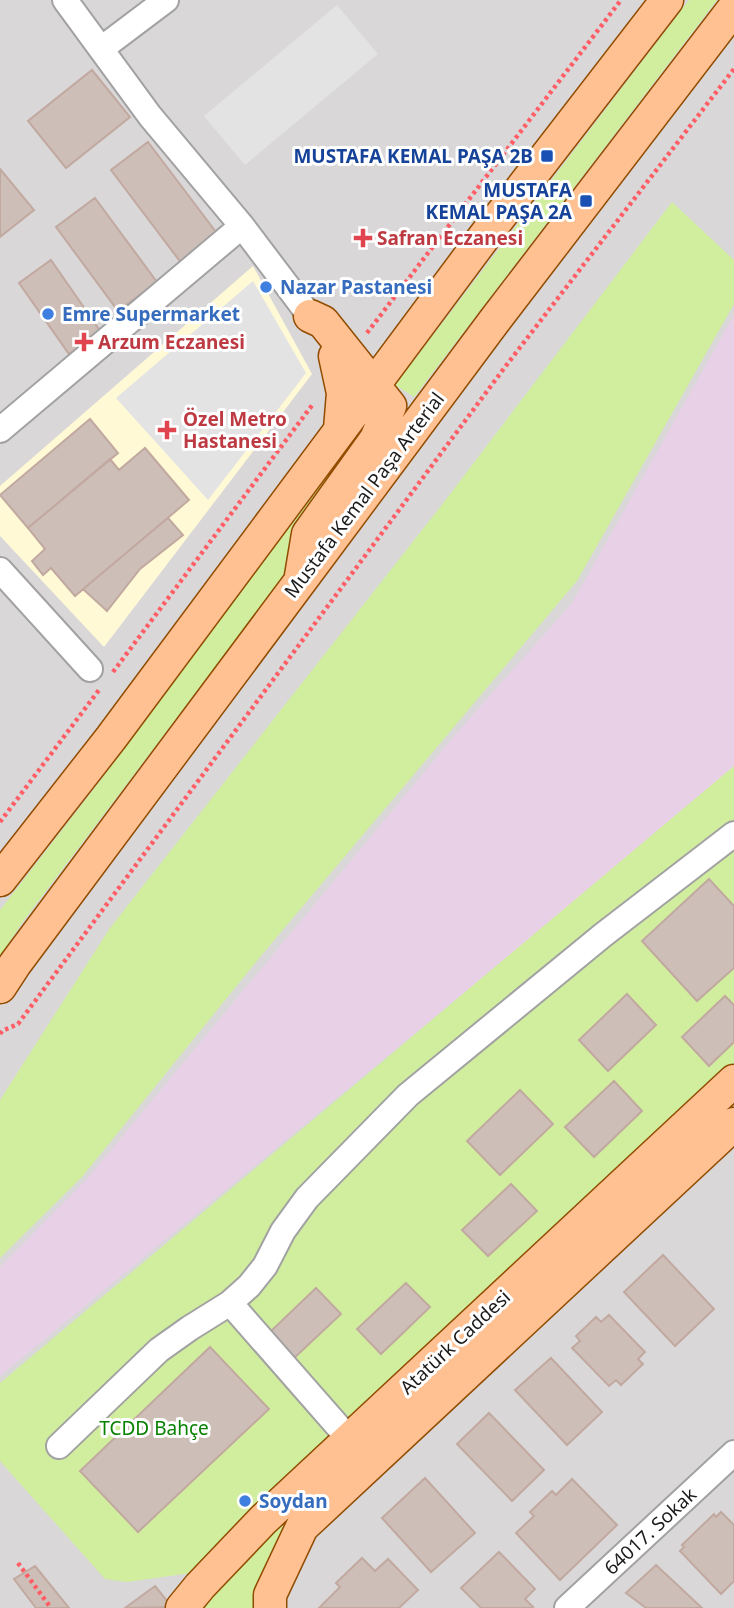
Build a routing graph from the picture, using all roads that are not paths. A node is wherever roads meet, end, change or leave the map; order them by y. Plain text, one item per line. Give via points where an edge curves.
1 (65, 0) edge
2 (166, 0) edge
3 (667, 0) edge
4 (734, 8) edge
5 (102, 50) junction
6 (242, 226) junction
7 (310, 316) joint
8 (407, 341) junction
9 (476, 345) junction
10 (343, 356) junction
11 (375, 397) junction
12 (1, 427) edge
13 (340, 429) junction
14 (0, 570) edge
15 (301, 580) junction
16 (90, 669) dead end
17 (734, 834) edge
18 (0, 880) edge
19 (0, 987) edge
20 (734, 1081) edge
21 (734, 1125) edge
22 (230, 1303) junction
23 (350, 1440) junction
24 (59, 1446) dead end
25 (734, 1453) edge
26 (182, 1608) edge
27 (270, 1608) edge
28 (567, 1608) edge

1 - 5 street
2 - 5 street
3 - 8 main road
4 - 9 main road, Mustafa Kemal Paşa Arterial
5 - 6 street via 150,116
6 - 7 street
6 - 12 street
7 - 10 main road via 323,322
8 - 10 main road via 375,354
8 - 11 main road
9 - 11 main road via 459,349 426,396 404,411
9 - 15 main road, Mustafa Kemal Paşa Arterial
10 - 11 main road
10 - 13 main road
11 - 13 main road
11 - 15 main road via 376,439 308,534
13 - 18 main road
14 - 16 street
15 - 19 main road, Mustafa Kemal Paşa Arterial
17 - 22 street via 408,1095 307,1198 265,1266
20 - 23 main road, Atatürk Caddesi
21 - 27 main road, Atatürk Caddesi via 302,1527 270,1595
22 - 23 street
22 - 24 street via 159,1350
23 - 26 main road, Atatürk Caddesi via 263,1520
25 - 28 street, 64017. Sokak

